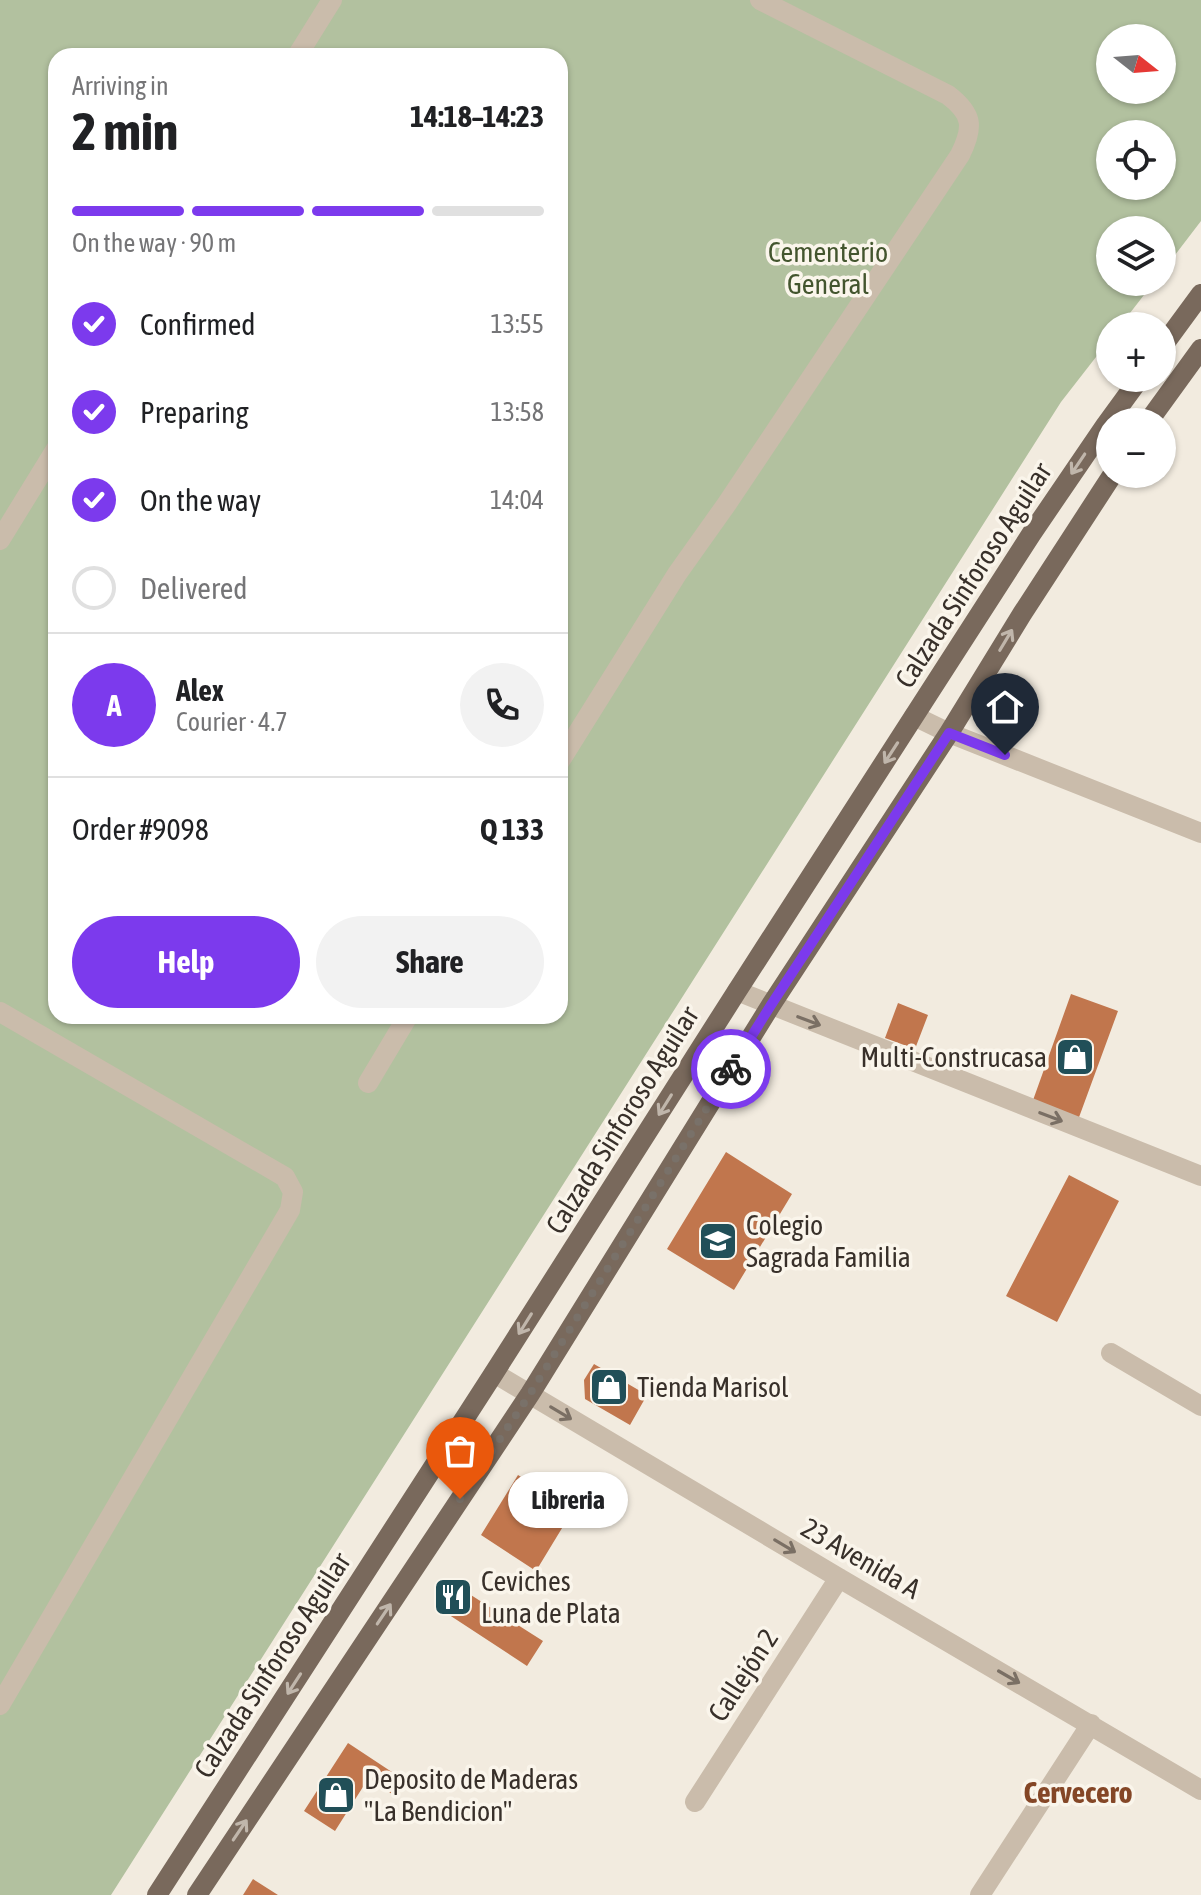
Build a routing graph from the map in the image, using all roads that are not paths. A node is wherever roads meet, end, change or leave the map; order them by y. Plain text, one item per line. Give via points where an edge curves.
1 (332, 0) edge
2 (760, 0) edge
3 (302, 48) edge
4 (1201, 294) edge
5 (1176, 328) edge
6 (1201, 349) edge
7 (1130, 392) edge
8 (1158, 408) edge
9 (48, 462) edge
10 (1104, 488) edge
11 (0, 540) edge
12 (914, 716) junction
13 (949, 733) junction
14 (568, 748) edge
15 (1201, 833) edge
16 (737, 991) junction
17 (771, 1005) junction
18 (0, 1012) edge
19 (403, 1024) edge
20 (368, 1083) dead end
21 (1201, 1176) edge
22 (1111, 1353) dead end
23 (494, 1373) junction
24 (530, 1394) junction
25 (1201, 1406) edge
26 (839, 1578) junction
27 (0, 1705) edge
28 (1091, 1724) junction
29 (1201, 1790) edge
30 (695, 1802) dead end
31 (157, 1895) edge
32 (197, 1895) edge
33 (980, 1895) edge

1 - 3 street
2 - 14 street via 948,95 970,122 967,140 677,574
4 - 5 main road
6 - 8 main road
7 -> 12 main road, Calzada Sinforoso Aguilar
9 - 11 street
13 -> 10 main road
12 - 13 street
12 -> 16 main road, Calzada Sinforoso Aguilar
13 - 15 street
13 - 17 main road
16 - 17 street
16 -> 23 main road, Calzada Sinforoso Aguilar
17 -> 21 street
17 - 24 main road
18 - 27 street via 285,1177 293,1192 290,1210
19 - 20 street
22 - 25 street
23 - 24 street, 23 Avenida A
23 -> 31 main road, Calzada Sinforoso Aguilar
24 -> 26 street, 23 Avenida A
32 -> 24 main road
26 -> 28 street, 23 Avenida A
26 - 30 street, Callejón 2
28 - 29 street, 23 Avenida A
28 - 33 street

